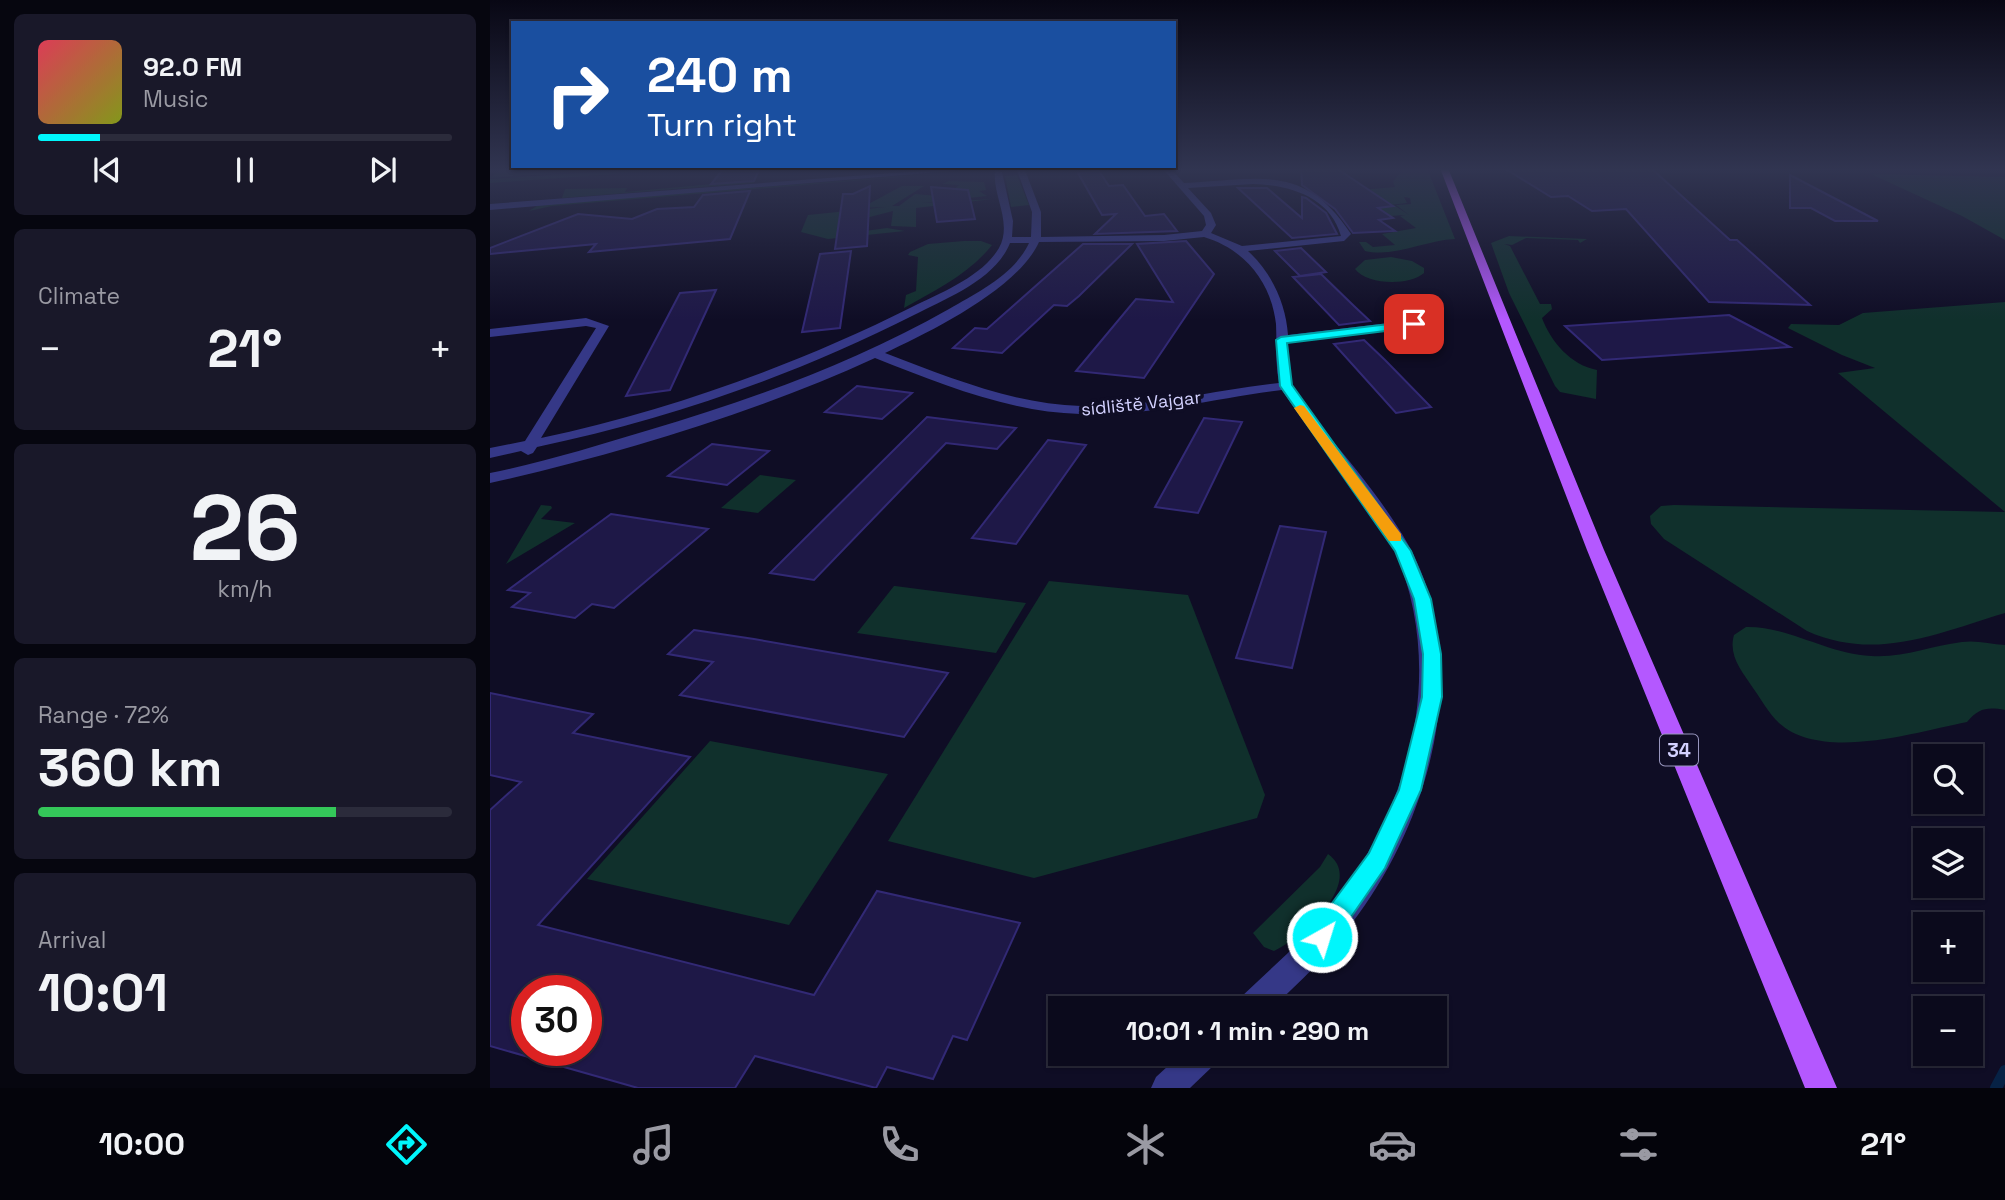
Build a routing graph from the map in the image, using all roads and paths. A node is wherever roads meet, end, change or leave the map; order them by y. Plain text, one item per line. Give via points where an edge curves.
1 (1007, 219) edge
2 (1039, 219) edge
3 (1209, 219) edge
4 (1338, 219) edge
5 (1461, 219) edge
6 (1205, 233) junction
7 (1036, 239) junction
8 (1007, 240) junction
9 (1238, 249) junction
10 (1414, 324) dead end
11 (490, 332) edge
12 (1281, 340) junction
13 (848, 342) junction
14 (878, 354) junction
15 (1286, 386) junction
16 (530, 445) junction
17 (490, 453) edge
18 (524, 470) junction
19 (490, 478) edge
20 (1263, 996) edge
21 (1191, 1066) edge
22 (1171, 1087) edge
23 (1821, 1088) edge

1 - 8 street
2 - 7 street
3 - 6 street via 1211,225
4 - 9 street via 1344,238
5 - 23 main road, 34
6 - 7 street via 1164,238
6 - 9 street
7 - 8 street
7 - 14 street via 1016,268 996,284
8 - 13 street via 994,259 967,281
9 - 12 street via 1270,287
10 - 12 street
11 - 16 street via 586,322 603,326
12 - 15 street
13 - 14 street, sídliště Vajgar
13 - 16 street via 695,403
14 - 15 street, sídliště Vajgar via 1025,404 1054,409 1143,406
14 - 18 street via 727,412
15 - 20 street via 1403,551 1423,599 1430,635 1432,697 1410,790 1377,861 1309,953
16 - 17 street
16 - 18 street
18 - 19 street
21 - 22 street

